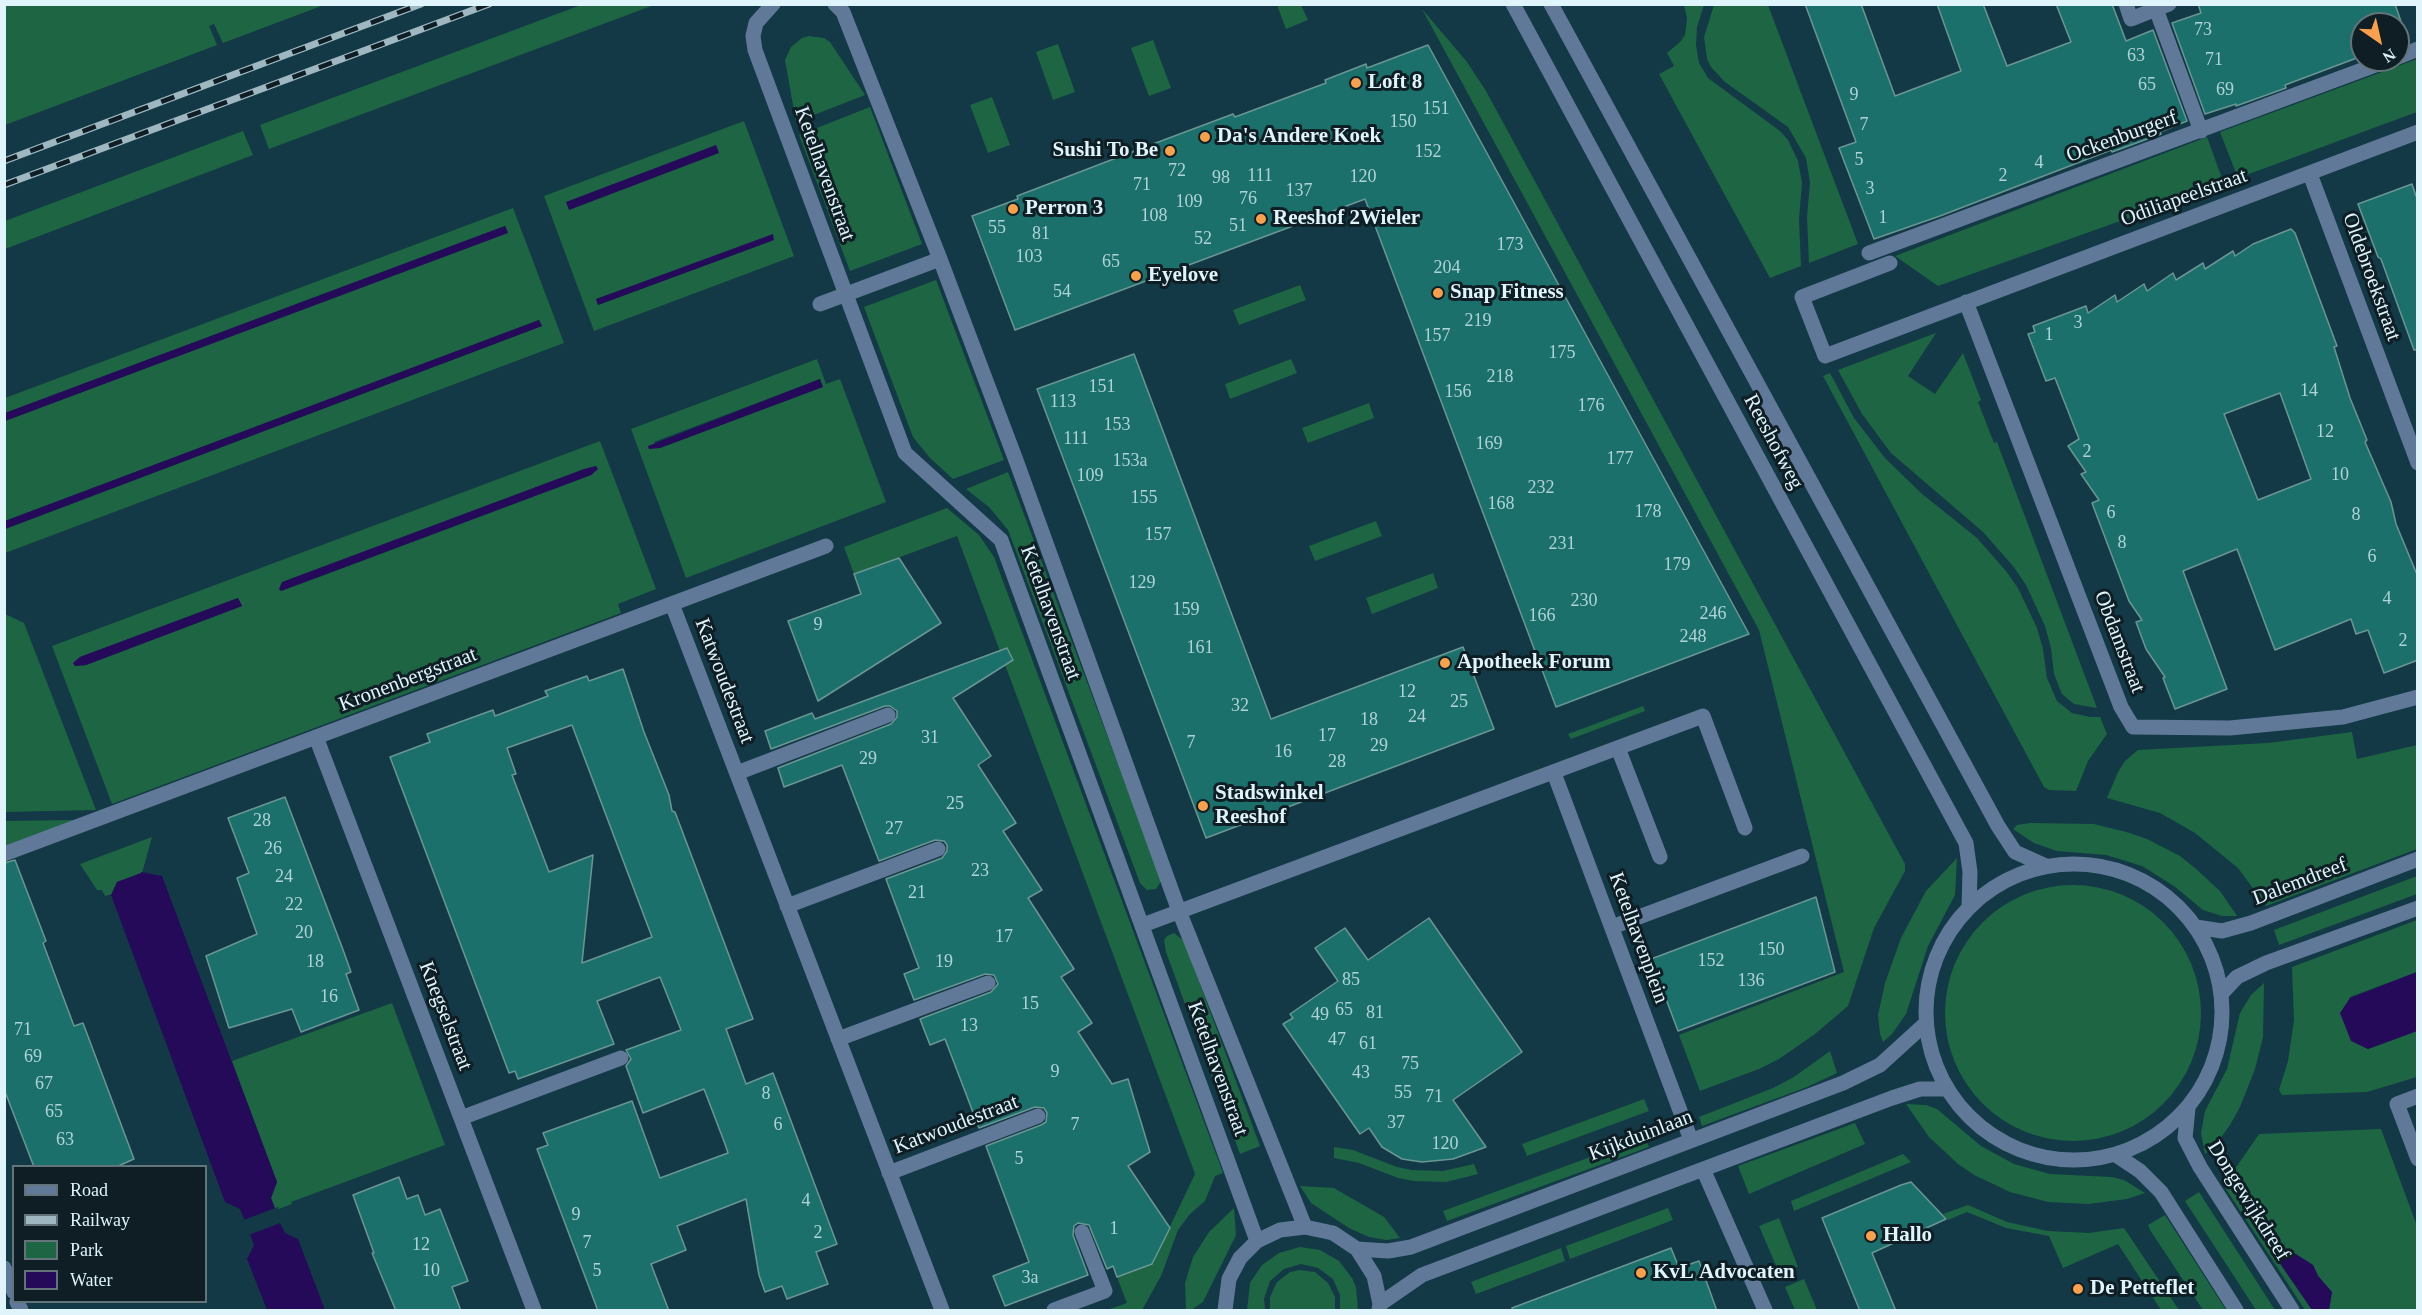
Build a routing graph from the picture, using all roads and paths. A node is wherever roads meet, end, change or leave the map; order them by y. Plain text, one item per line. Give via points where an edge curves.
1 (773, 4) edge
2 (835, 4) edge
3 (1513, 4) edge
4 (1551, 4) edge
5 (2126, 4) edge
6 (2162, 7) edge
7 (2357, 72) edge
8 (2201, 131) junction
9 (2418, 132) edge
10 (2310, 174) junction
11 (1869, 253) dead end
12 (940, 259) junction
13 (1890, 263) dead end
14 (846, 294) junction
15 (1966, 302) junction
16 (820, 304) dead end
17 (2418, 463) edge
18 (826, 546) dead end
19 (672, 604) junction
20 (2418, 697) edge
21 (888, 715) dead end
22 (316, 737) junction
23 (1618, 748) junction
24 (737, 773) junction
25 (1554, 773) junction
26 (1745, 828) dead end
27 (938, 849) dead end
28 (4, 854) edge
29 (1802, 856) dead end
30 (1660, 857) dead end
31 (2418, 859) edge
32 (2046, 866) junction
33 (787, 906) junction
34 (1969, 907) junction
35 (2418, 908) edge
36 (1179, 911) junction
37 (1143, 925) junction
38 (1612, 927) junction
39 (2196, 927) junction
40 (988, 983) dead end
41 (2221, 994) junction
42 (1925, 1024) junction
43 (838, 1039) junction
44 (621, 1058) dead end
45 (1946, 1089) junction
46 (2418, 1096) edge
47 (2188, 1108) junction
48 (1038, 1116) dead end
49 (461, 1118) junction
50 (1691, 1140) junction
51 (2116, 1155) junction
52 (2418, 1159) edge
53 (1703, 1169) junction
54 (889, 1173) junction
55 (1305, 1227) junction
56 (1082, 1232) dead end
57 (1257, 1241) junction
58 (1357, 1249) junction
59 (4, 1268) edge
60 (12, 1287) edge
61 (1380, 1307) edge
62 (1223, 1310) edge
63 (534, 1311) edge
64 (942, 1311) edge
65 (1054, 1311) edge
66 (1765, 1311) edge
67 (2236, 1311) edge
68 (2292, 1311) edge

1 - 14 street, Ketelhavenstraat via 756,23 755,50
2 - 12 street, Ketelhavenstraat via 843,12
3 - 34 street, Reeshofweg via 1966,843
4 - 32 street, Reeshofweg via 1998,826 2015,852
5 - 6 street via 2131,18
6 - 8 street
7 - 8 street, Ockenburgerf
8 - 11 street, Ockenburgerf
9 - 10 street, Odiliapeelstraat
10 - 15 street, Odiliapeelstraat
10 - 17 street, Oldebroekstraat
12 - 14 street
12 - 36 street, Ketelhavenstraat
13 - 15 street, Odiliapeelstraat via 1802,297 1825,356
14 - 16 street
14 - 37 street, Ketelhavenstraat via 905,453 1000,540
15 - 20 street, Obdamstraat via 2121,708 2133,727 2230,728 2332,718
18 - 19 street, Kronenbergstraat
19 - 22 street, Kronenbergstraat
19 - 24 street, Katwoudestraat
21 - 24 street, Katwoudestraat
22 - 28 street, Kronenbergstraat
22 - 49 street, Knegselstraat
23 - 25 street
23 - 26 street via 1703,716
23 - 30 street
24 - 33 street, Katwoudestraat
25 - 36 street
25 - 38 street, Ketelhavenplein
27 - 33 street
29 - 38 street
31 - 39 street, Dalemdreef via 2251,923 2222,931
32 - 34 street via 2004,880
32 - 39 street via 2089,864 2130,875 2167,896
33 - 43 street, Katwoudestraat
34 - 42 street via 1944,938 1929,975
35 - 41 street via 2266,963 2237,977
36 - 37 street
36 - 55 street, Ketelhavenstraat
37 - 57 street, Ketelhavenstraat
38 - 50 street, Ketelhavenplein
39 - 41 street via 2213,959
40 - 43 street
41 - 47 street via 2222,1025 2216,1055 2205,1083
42 - 45 street via 1930,1053
42 - 50 street, Kijkduinlaan via 1880,1065 1862,1074
43 - 54 street, Katwoudestraat
44 - 49 street
45 - 51 street via 1977,1126 2019,1152 2067,1161
45 - 53 street via 1920,1089 1892,1098
46 - 52 street via 2397,1104
47 - 51 street via 2155,1137
47 - 68 street, Dongewijkdreef via 2185,1138 2190,1148
48 - 54 street, Katwoudestraat
49 - 63 street, Knegselstraat
50 - 58 street, Kijkduinlaan via 1411,1247 1388,1251
51 - 67 street via 2161,1192
53 - 61 street via 1422,1275
53 - 66 street
54 - 64 street, Katwoudestraat
55 - 57 street via 1280,1230
55 - 58 street via 1333,1233
56 - 65 street via 1105,1291
57 - 62 street via 1240,1258 1229,1279
58 - 61 street via 1374,1276
59 - 60 street

